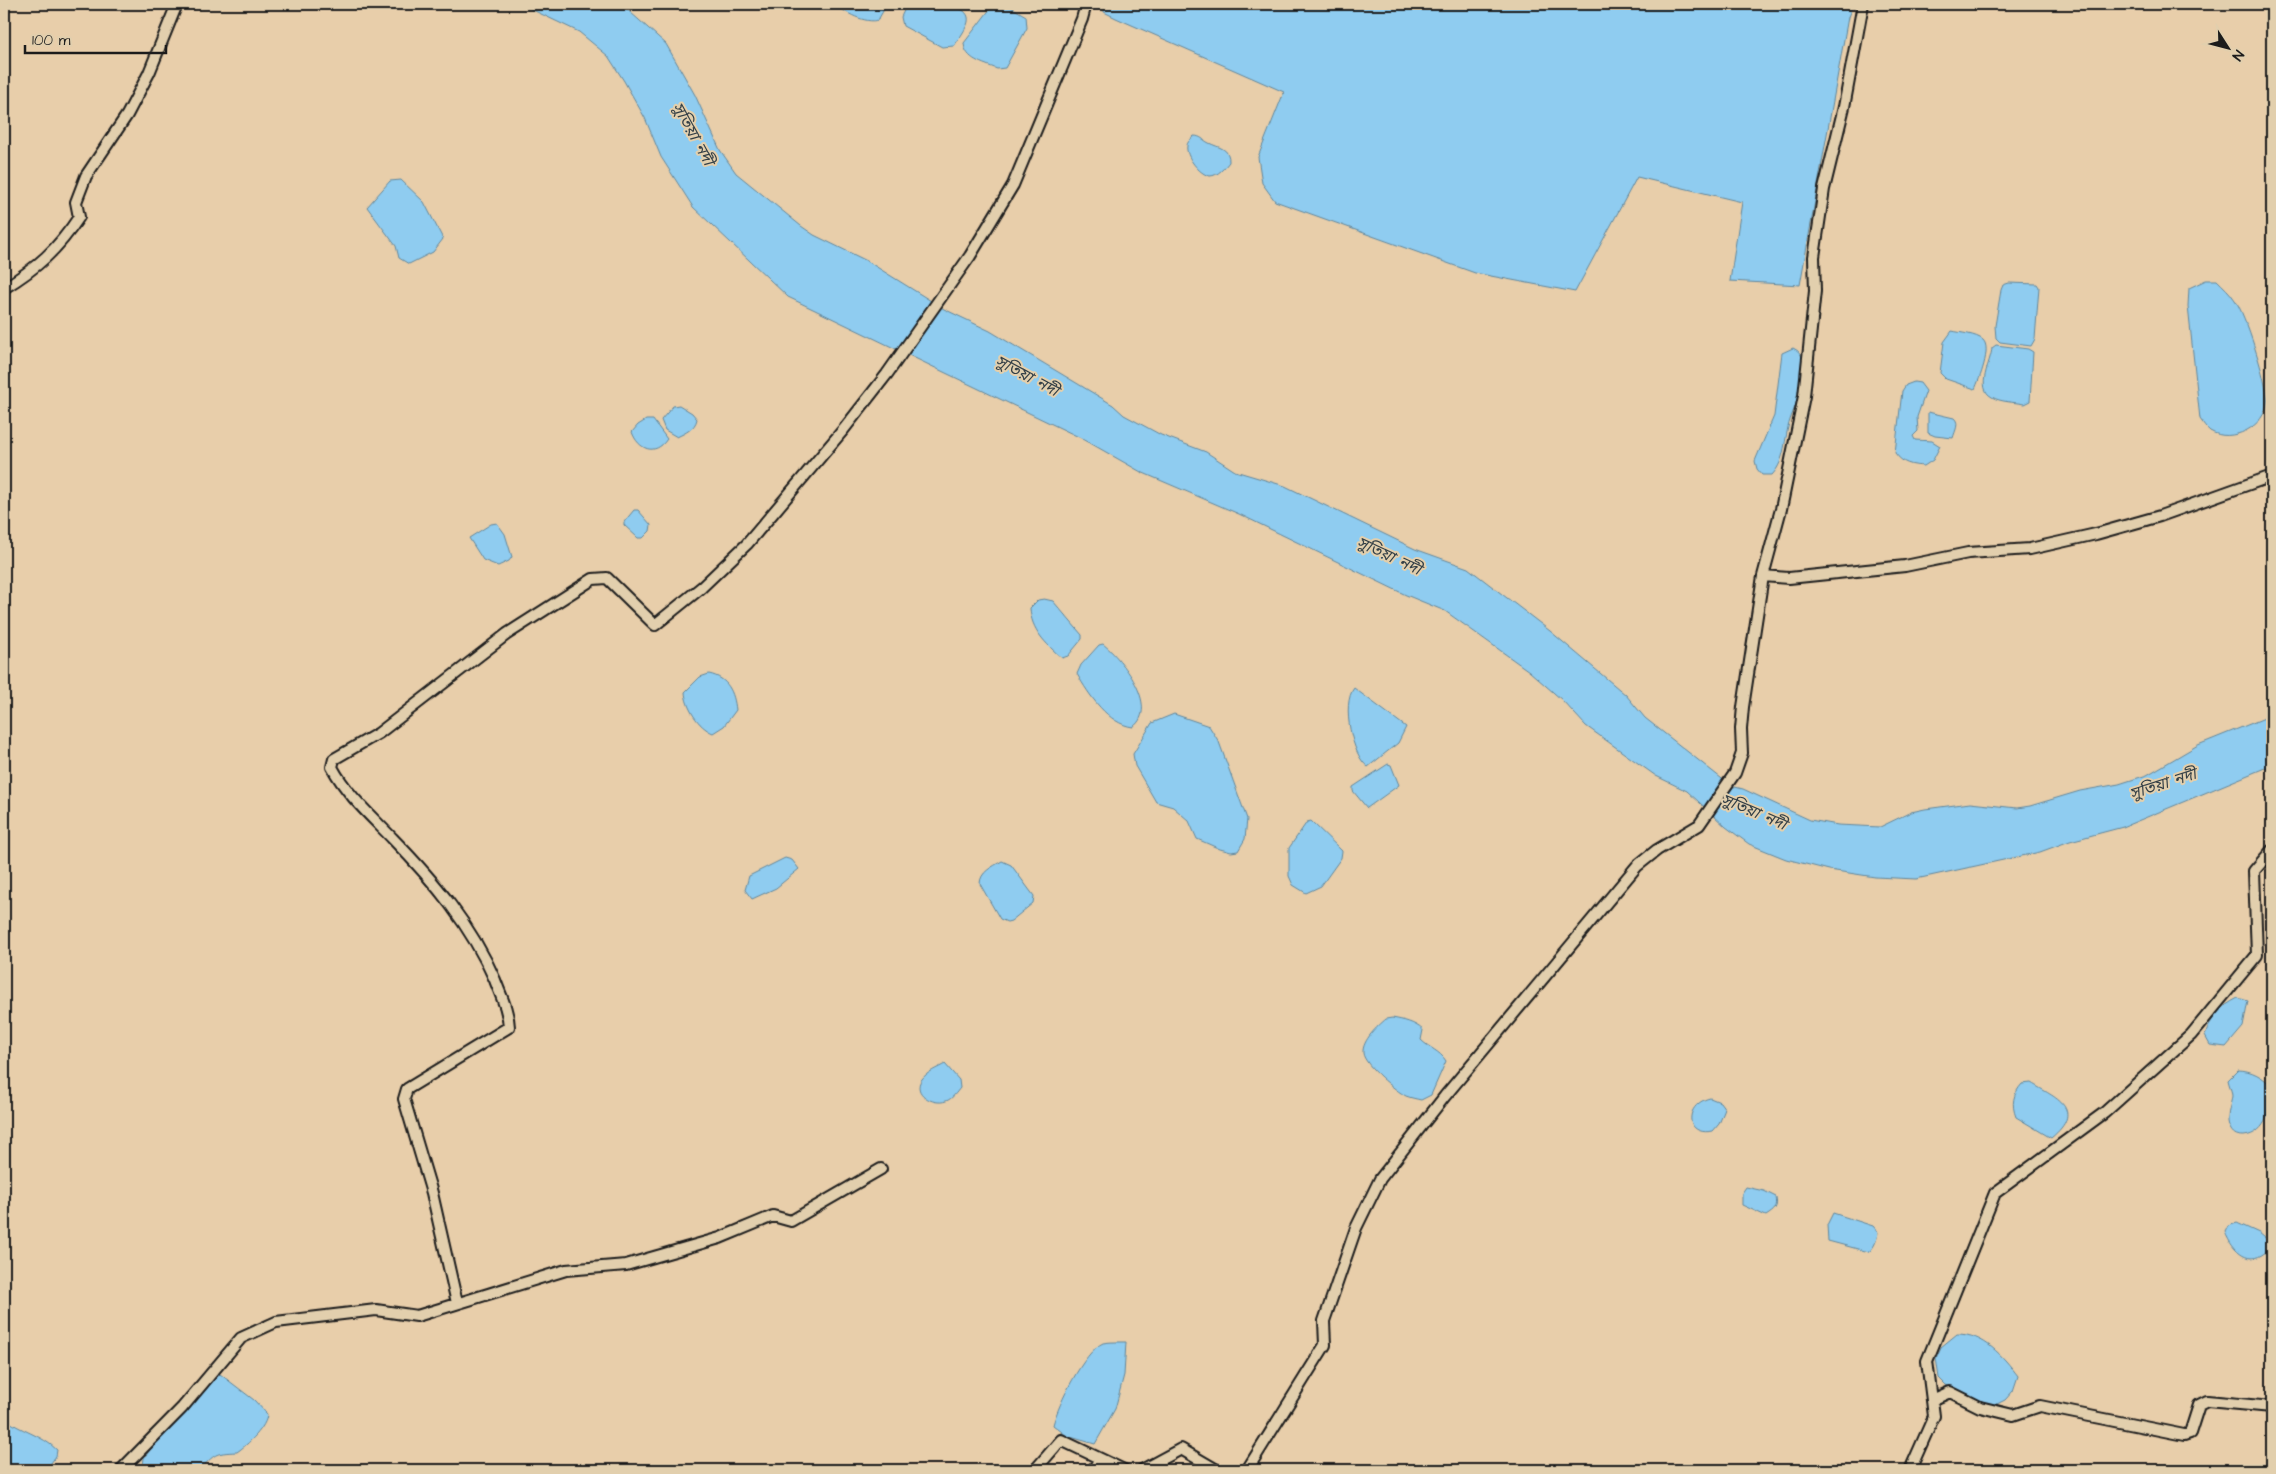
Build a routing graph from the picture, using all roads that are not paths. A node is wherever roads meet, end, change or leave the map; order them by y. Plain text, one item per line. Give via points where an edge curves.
1 (177, 4) edge
2 (1086, 4) edge
3 (1863, 4) edge
4 (4, 288) edge
5 (2272, 476) edge
6 (1763, 576) junction
7 (2272, 850) edge
8 (881, 1169) dead end
9 (457, 1303) junction
10 (1932, 1400) junction
11 (2272, 1407) edge
12 (1100, 1459) junction
13 (121, 1470) edge
14 (1035, 1470) edge
15 (1093, 1470) edge
16 (1124, 1470) edge
17 (1142, 1470) edge
18 (1217, 1470) edge
19 (1247, 1470) edge
20 (1910, 1470) edge

1 - 4 street via 149,73 127,115 86,176 76,202 79,217 45,259
2 - 9 street via 1013,185 970,256 844,430 747,544 655,626 607,578 593,578 507,634 379,733 334,759 332,767 342,786 428,875 459,916 484,956 508,1010 509,1027 406,1089 404,1099 432,1193
3 - 6 street via 1844,107 1824,189 1815,248 1815,291 1804,396 1781,509
5 - 6 street via 2160,516 2030,549 1968,553 1905,566 1789,578
6 - 19 street via 1742,715 1742,752 1735,773 1699,825 1637,866 1380,1179 1356,1228 1324,1321 1325,1345
7 - 10 street via 2254,871 2257,955 2191,1035 2104,1113 1996,1193 1927,1361
8 - 9 street via 791,1221 773,1216 720,1238 626,1265 566,1270
9 - 13 street via 417,1316 376,1310 276,1322 241,1338 182,1408
10 - 11 street via 1950,1392 1980,1406 2013,1415 2040,1406 2184,1435 2190,1433 2199,1405 2207,1401
10 - 20 street via 1934,1416
12 - 14 street via 1061,1440
12 - 15 street
12 - 16 street
17 - 18 street via 1181,1449

